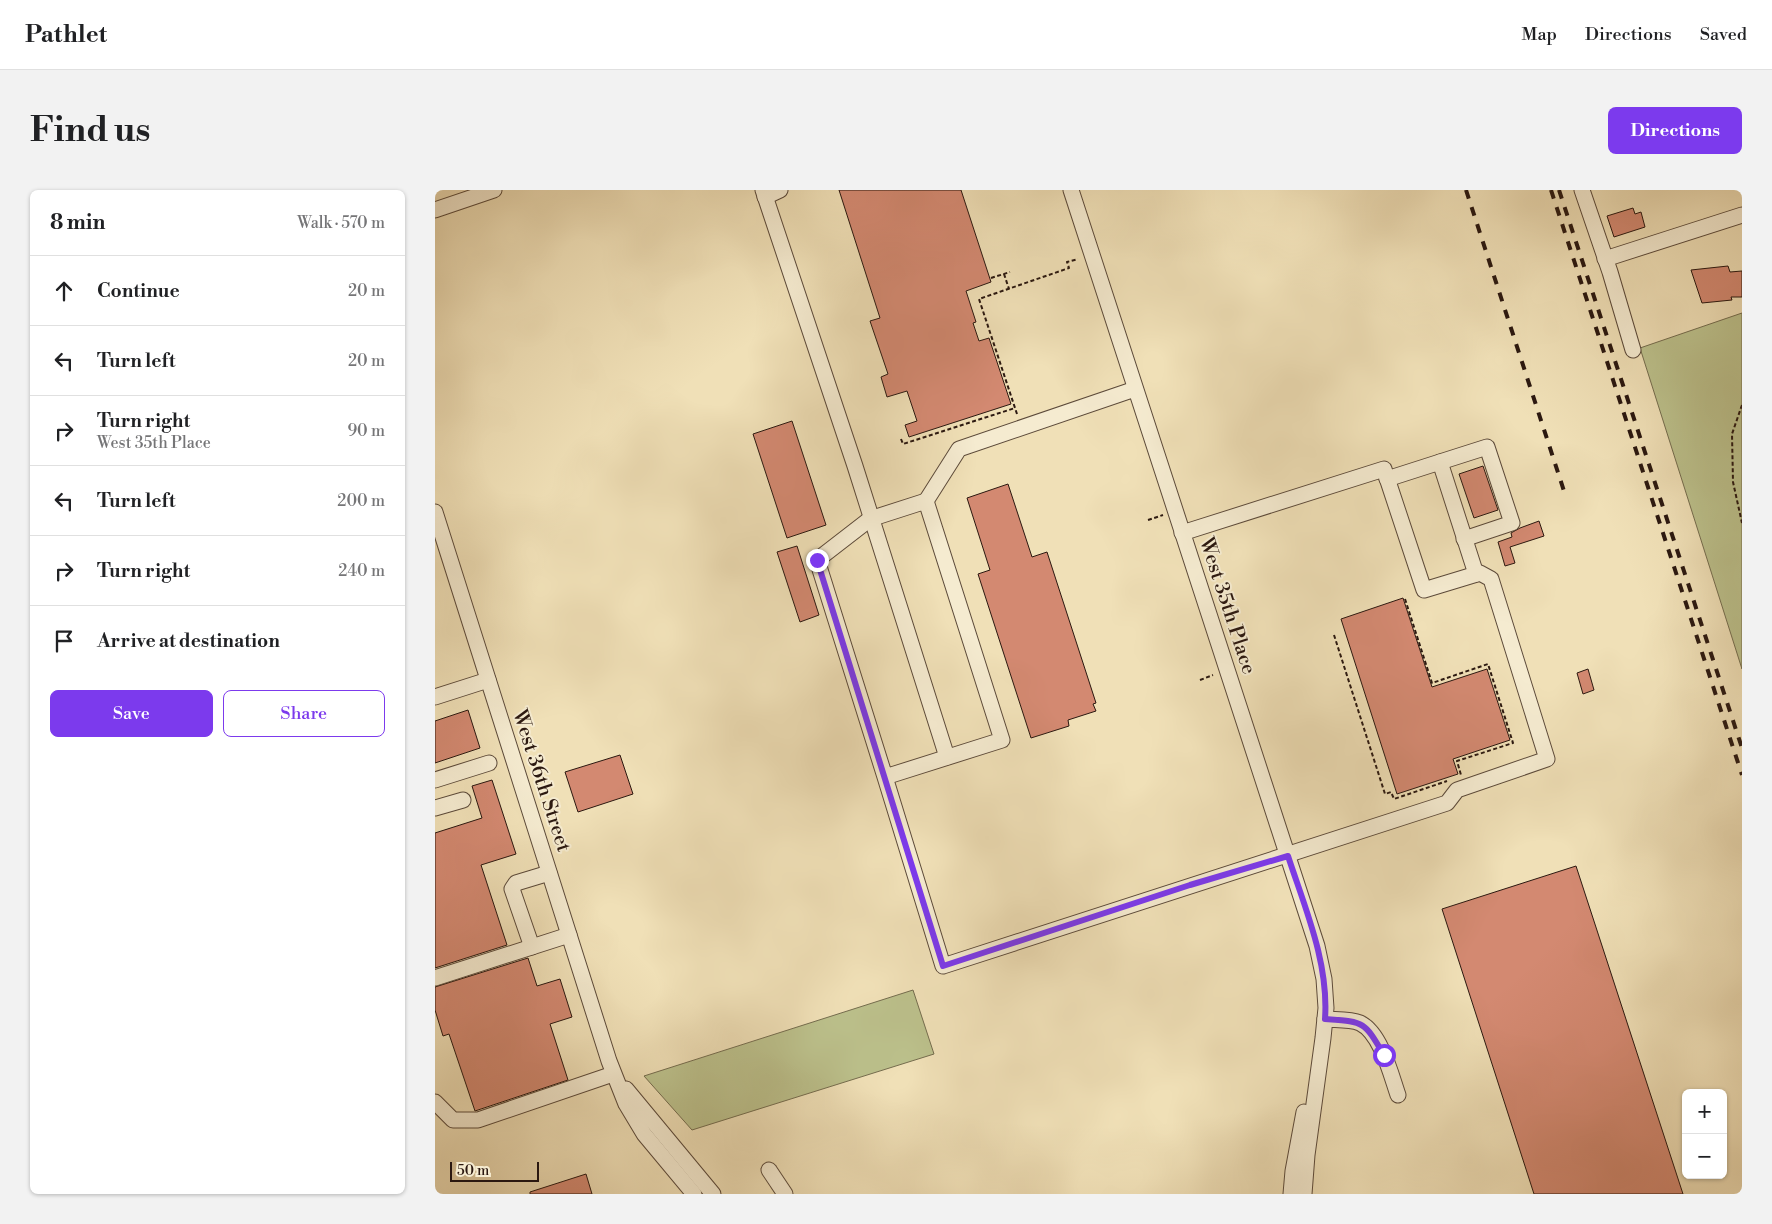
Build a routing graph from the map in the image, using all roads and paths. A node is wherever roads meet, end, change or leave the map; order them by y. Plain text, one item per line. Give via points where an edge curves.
1 (494, 190) edge
2 (780, 190) edge
3 (1071, 190) edge
4 (1582, 190) edge
5 (764, 194) edge
6 (435, 210) edge
7 (1742, 215) edge
8 (1082, 258) dead end
9 (1605, 259) junction
10 (1011, 272) dead end
11 (1004, 274) junction
12 (991, 278) dead end
13 (1009, 289) junction
14 (1633, 350) dead end
15 (1135, 388) junction
16 (1742, 405) edge
17 (1015, 408) junction
18 (1019, 419) dead end
19 (901, 439) dead end
20 (1440, 462) junction
21 (1387, 479) junction
22 (926, 501) junction
23 (435, 512) edge
24 (1165, 515) dead end
25 (870, 520) junction
26 (1148, 520) dead end
27 (1742, 523) edge
28 (1182, 533) junction
29 (1464, 539) junction
30 (1476, 574) junction
31 (1405, 599) dead end
32 (1334, 636) dead end
33 (1213, 675) dead end
34 (488, 680) junction
35 (1200, 680) dead end
36 (435, 697) edge
37 (947, 757) junction
38 (489, 763) dead end
39 (1462, 776) dead end
40 (885, 777) junction
41 (1453, 779) dead end
42 (435, 780) edge
43 (463, 800) dead end
44 (435, 808) edge
45 (1288, 856) junction
46 (549, 873) junction
47 (569, 935) junction
48 (532, 947) junction
49 (435, 978) edge
50 (1325, 1019) junction
51 (1323, 1038) junction
52 (611, 1067) junction
53 (1398, 1095) dead end
54 (435, 1102) edge
55 (769, 1170) dead end
56 (694, 1194) edge
57 (713, 1194) edge
58 (785, 1194) edge
59 (1291, 1194) edge
60 (1304, 1194) edge

1 - 6 street
2 - 5 street
3 - 15 street, West 35th Place
4 - 9 street
5 - 25 street
7 - 9 street
8 - 13 path via 1067,262 1069,268
9 - 14 street
10 - 11 path
11 - 12 path
11 - 13 path
13 - 17 path via 979,299
15 - 22 street via 959,449
15 - 28 street, West 35th Place
16 - 27 path via 1732,434 1733,482
17 - 18 path
17 - 19 path via 903,444
20 - 21 street
20 - 29 street
20 - 29 street via 1487,447 1512,523
21 - 28 street via 1384,469
21 - 30 street via 1424,590
22 - 25 street
22 - 37 street via 1003,740
23 - 34 street, West 36th Street
24 - 26 path
25 - 37 street
25 - 40 street via 817,560
28 - 45 street, West 35th Place
29 - 30 street
30 - 45 street via 1491,579 1547,759 1457,790 1447,803
31 - 39 path via 1432,682 1488,664 1513,743 1457,761
32 - 41 path via 1385,794 1391,792 1394,799
33 - 35 path
34 - 36 street
34 - 46 street, West 36th Street
37 - 40 street
38 - 42 street
40 - 45 street via 943,966
43 - 44 street
45 - 50 street, West 35th Place via 1317,946 1324,979
46 - 47 street, West 36th Street
46 - 48 street via 516,883 512,889
47 - 48 street
47 - 52 street, West 36th Street
48 - 49 street
50 - 51 street, West 35th Place
50 - 53 street via 1359,1023 1369,1029 1384,1055
51 - 59 street, West 35th Place via 1299,1136
51 - 60 street, West 35th Place
52 - 54 street via 478,1120 453,1120
52 - 56 street, West 36th Street via 626,1104 644,1134
52 - 57 street, West 36th Street
55 - 58 street

